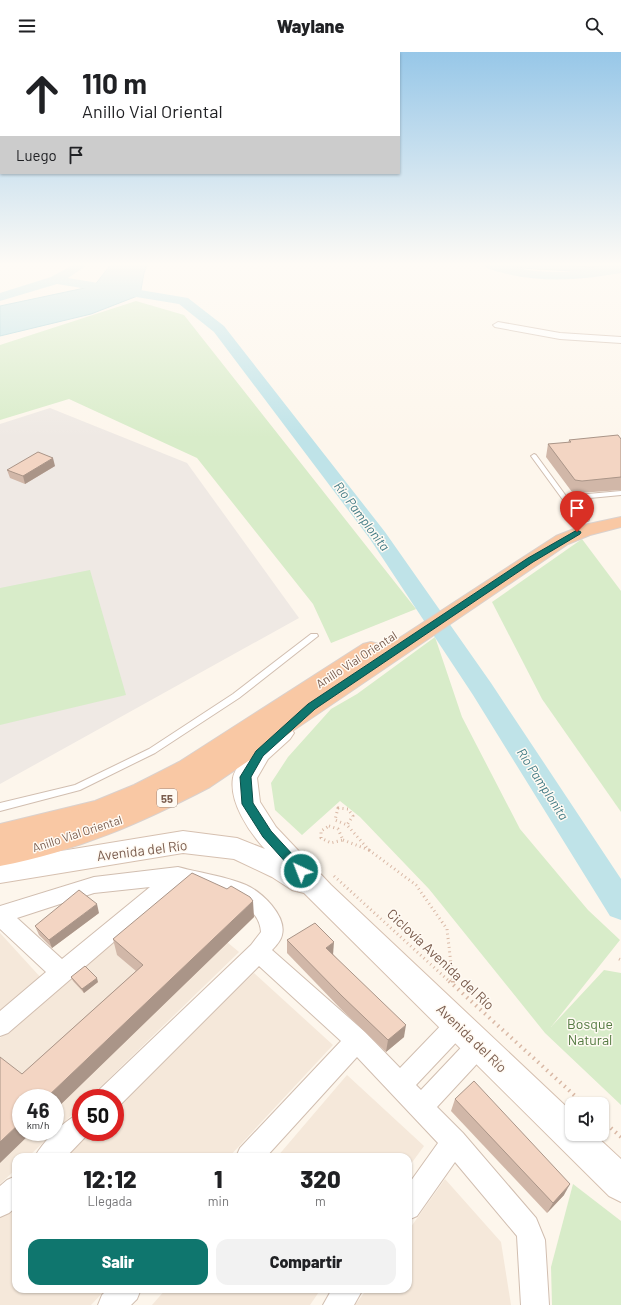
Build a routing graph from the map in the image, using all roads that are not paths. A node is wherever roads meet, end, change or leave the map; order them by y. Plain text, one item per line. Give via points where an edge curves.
1 (498, 325) dead end
2 (621, 340) edge
3 (534, 456) dead end
4 (621, 494) edge
5 (565, 498) junction
6 (621, 515) edge
7 (586, 520) junction
8 (621, 522) edge
9 (523, 557) junction
10 (314, 636) dead end
11 (311, 701) junction
12 (0, 807) edge
13 (0, 835) edge
14 (0, 855) edge
15 (0, 872) edge
16 (178, 875) junction
17 (324, 882) junction
18 (0, 916) edge
19 (259, 952) junction
20 (62, 972) junction
21 (458, 1024) junction
22 (0, 1025) edge
23 (357, 1040) junction
24 (479, 1045) junction
25 (400, 1085) junction
26 (118, 1089) edge
27 (421, 1107) junction
28 (72, 1134) edge
29 (454, 1142) junction
30 (52, 1153) edge
31 (253, 1153) edge
32 (621, 1184) edge
33 (12, 1193) edge
34 (412, 1201) edge
35 (0, 1204) edge
36 (123, 1293) edge
37 (346, 1293) edge
38 (112, 1305) edge
39 (337, 1305) edge
40 (535, 1305) edge

1 - 2 street via 560,336
3 - 5 lane
4 - 5 lane
5 - 7 lane
6 - 7 highway, Anillo Vial Oriental / 55
7 - 9 highway, Anillo Vial Oriental / 55 via 550,532
8 - 9 highway, Anillo Vial Oriental / 55 via 577,532
9 - 11 highway, Anillo Vial Oriental / 55
10 - 12 lane via 236,696 152,751 77,788
11 - 13 highway, Anillo Vial Oriental / 55 via 143,792 100,810
11 - 14 highway, Anillo Vial Oriental / 55 via 201,780 152,806 108,825
11 - 17 main road, Avenida del Río via 260,753 245,777 248,804 267,834
15 - 17 main road, Avenida del Río via 183,842 237,849 282,869
16 - 18 street via 94,885
16 - 19 street via 241,892 260,907 267,914 272,934
16 - 20 street
17 - 21 main road, Avenida del Río
18 - 20 street
19 - 23 street
19 - 26 street
20 - 22 street
21 - 24 main road, Avenida del Río
21 - 25 street
23 - 25 street
23 - 31 street
24 - 27 street
24 - 32 main road, Avenida del Río
25 - 27 street
27 - 29 street
28 - 30 street
29 - 34 street
29 - 40 street via 528,1226 532,1240
33 - 35 street
36 - 38 street
37 - 39 street

